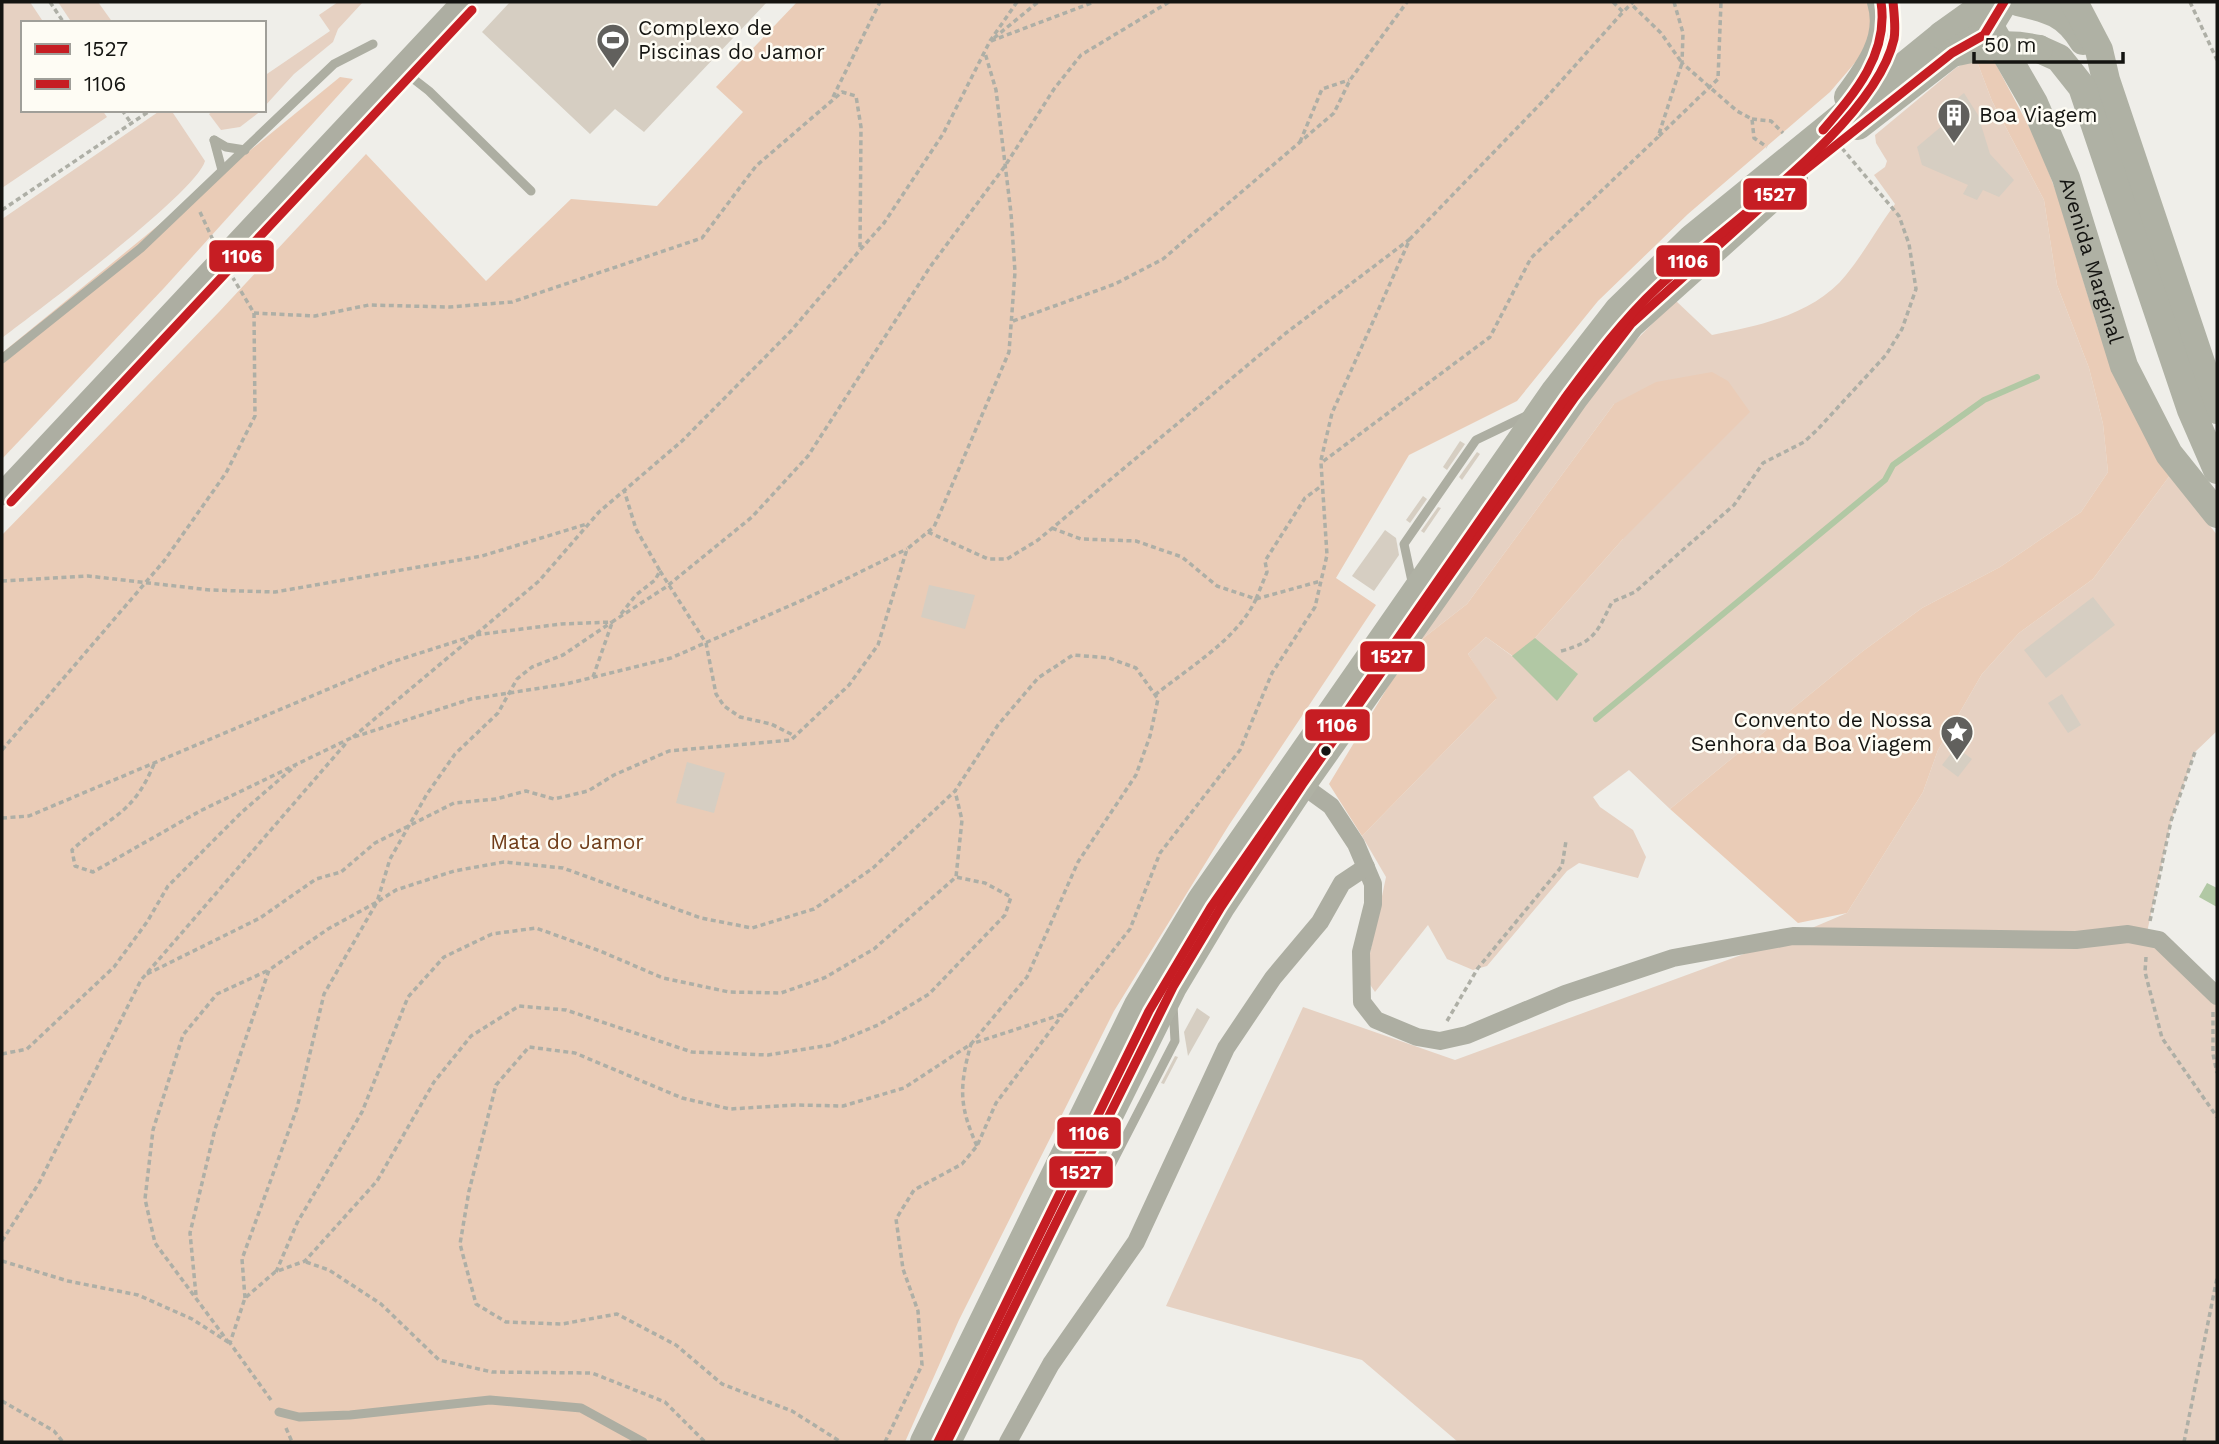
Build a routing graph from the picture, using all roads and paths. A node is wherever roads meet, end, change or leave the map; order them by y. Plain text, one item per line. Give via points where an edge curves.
1 (50, 2) edge
2 (463, 2) edge
3 (880, 2) edge
4 (1017, 2) edge
5 (1038, 2) edge
6 (1094, 2) edge
7 (1169, 2) edge
8 (1407, 2) edge
9 (1612, 2) edge
10 (1674, 2) edge
11 (1721, 2) edge
12 (1881, 2) edge
13 (1972, 2) edge
14 (2003, 2) edge
15 (2018, 2) edge
16 (2074, 2) edge
17 (2190, 2) edge
18 (1632, 3) edge
19 (1623, 12) junction
20 (63, 21) edge
21 (990, 41) junction
22 (373, 44) dead end
23 (1947, 44) junction
24 (985, 51) junction
25 (2217, 60) edge
26 (1682, 63) junction
27 (402, 70) junction
28 (1350, 80) junction
29 (2106, 80) junction
30 (1710, 88) junction
31 (832, 101) junction
32 (123, 112) edge
33 (149, 112) edge
34 (1752, 119) junction
35 (131, 123) junction
36 (1658, 136) junction
37 (1831, 136) junction
38 (1299, 144) junction
39 (245, 150) junction
40 (1792, 155) junction
41 (1005, 166) junction
42 (222, 170) junction
43 (531, 191) dead end
44 (193, 198) junction
45 (2, 210) edge
46 (1410, 239) junction
47 (860, 250) junction
48 (222, 261) junction
49 (254, 313) junction
50 (1013, 321) junction
51 (2, 359) edge
52 (2217, 410) edge
53 (1321, 463) junction
54 (2217, 470) edge
55 (1322, 486) junction
56 (624, 490) junction
57 (2, 494) edge
58 (2217, 514) edge
59 (589, 523) junction
60 (1052, 528) junction
61 (928, 531) junction
62 (907, 549) junction
63 (660, 571) junction
64 (1321, 581) junction
65 (2, 582) edge
66 (146, 583) junction
67 (668, 585) junction
68 (1256, 599) junction
69 (618, 619) junction
70 (612, 622) junction
71 (475, 635) junction
72 (706, 643) junction
73 (1561, 651) dead end
74 (593, 677) junction
75 (510, 693) junction
76 (1155, 695) junction
77 (795, 736) junction
78 (351, 738) junction
79 (2, 750) edge
80 (299, 763) junction
81 (154, 764) junction
82 (1302, 785) junction
83 (955, 791) junction
84 (2, 818) edge
85 (407, 830) junction
86 (1566, 841) dead end
87 (1366, 867) junction
88 (956, 877) junction
89 (377, 902) junction
90 (269, 970) junction
91 (147, 974) junction
92 (2215, 994) edge
93 (1063, 1014) junction
94 (1440, 1041) junction
95 (971, 1044) junction
96 (2, 1054) edge
97 (2217, 1073) edge
98 (977, 1146) junction
99 (2, 1239) edge
100 (2, 1261) edge
101 (305, 1261) junction
102 (275, 1272) junction
103 (2217, 1278) edge
104 (196, 1295) junction
105 (245, 1298) junction
106 (230, 1343) junction
107 (2, 1401) edge
108 (279, 1412) joint
109 (63, 1442) edge
110 (643, 1442) edge
111 (705, 1442) edge
112 (841, 1442) edge
113 (885, 1442) edge
114 (924, 1442) edge
115 (947, 1442) edge
116 (1007, 1442) edge
117 (2185, 1442) edge

1 - 20 path
2 - 27 street
3 - 31 path
4 - 21 path
5 - 21 path
6 - 21 path
7 - 41 path via 1081,55
8 - 28 path
9 - 19 path
10 - 26 path via 1683,33
11 - 30 path via 1718,79
12 - 37 main road via 1885,15 1882,39
13 - 58 main road, Avenida Marginal via 2034,103 2066,178 2124,366 2169,454
14 - 23 main road, bridge via 1984,35
15 - 29 main road via 2048,9 2073,23
16 - 29 main road via 2099,50
17 - 25 path
18 - 19 path
18 - 26 path
19 - 46 path
21 - 24 path
22 - 39 lane via 334,64
23 - 37 main road
23 - 54 main road, bridge via 2015,44 2039,49 2059,58 2082,86 2191,410
24 - 41 path via 996,90
24 - 47 path via 943,134 884,223
26 - 30 path
26 - 36 path
27 - 43 lane
27 - 48 street
28 - 38 path via 1334,113
28 - 38 path via 1322,89
29 - 52 main road
30 - 34 path
30 - 36 path
31 - 47 path via 842,92 856,96 861,127
31 - 49 path via 756,166 702,238 512,302 449,307 369,305 315,316
32 - 35 path
33 - 35 path
34 - 40 path via 1771,121
34 - 40 path via 1754,138
35 - 45 path
36 - 53 path via 1531,258 1490,337
37 - 40 main road
37 - 73 path via 1899,216 1906,235 1916,289 1902,329 1886,355 1817,430 1763,463 1734,505 1635,592 1612,602 1584,645
37 - 82 main road via 1781,189 1631,324 1574,397
38 - 50 path via 1163,259 1115,284
39 - 42 lane
39 - 42 lane via 214,140
40 - 114 main road via 1692,238 1618,310 1543,408 1201,901 1138,1005
41 - 50 path via 1015,272
41 - 67 path via 930,267 808,456 752,517
42 - 44 lane
44 - 48 path
44 - 51 lane via 115,270
46 - 53 path via 1332,413
46 - 60 path via 1286,333
47 - 56 path via 791,331 682,441
48 - 49 path
48 - 57 street
49 - 66 path via 255,416 226,473
50 - 61 path via 1009,352 995,387
53 - 55 path
55 - 64 path via 1327,555
55 - 68 path via 1305,498 1265,561 1267,572
56 - 59 path
56 - 63 path via 636,529
59 - 66 path via 482,556 275,592
59 - 71 path via 539,581
60 - 61 path via 1007,559 988,559
60 - 68 path via 1082,539 1136,541 1182,557 1217,586
61 - 62 path
62 - 72 path
62 - 77 path via 878,645 849,685
63 - 67 path
63 - 69 path
64 - 68 path
64 - 93 path via 1315,607 1272,673 1240,750 1160,853 1130,929
65 - 66 path via 88,576
66 - 79 path
67 - 69 path
67 - 72 path
68 - 76 path via 1250,613 1216,647
69 - 70 path
70 - 71 path
70 - 74 path
70 - 75 path via 563,655 531,667
71 - 78 path
71 - 81 path via 392,662
72 - 74 path via 671,659
72 - 77 path via 716,694 724,706 740,717 771,724
74 - 75 path
75 - 78 path via 471,699
75 - 85 path via 498,713 455,754
76 - 83 path via 1136,668 1108,657 1073,654 1038,678 998,725
76 - 95 path via 1150,736 1136,775 1078,862 1027,976
77 - 85 path via 669,751 588,791 554,799 526,791 454,803
78 - 80 path
78 - 91 path
80 - 81 path via 200,811 93,872 75,866 72,849 119,817 144,788
80 - 96 path via 168,886 114,967 27,1049
81 - 84 path via 29,816
82 - 87 street via 1331,806
82 - 115 main road via 1173,987
83 - 88 path via 962,820
83 - 89 path via 873,868 814,909 752,928 701,918 563,868 504,862 454,871 396,890
85 - 89 path via 390,859
85 - 91 path via 375,843 341,872 316,879 260,918
86 - 94 path via 1562,866 1478,968 1438,1032
87 - 94 street via 1373,884 1373,904 1362,952 1362,1002 1377,1020
87 - 116 street via 1342,883 1320,922 1273,978 1226,1048 1136,1242 1051,1364
88 - 101 path via 985,883 1011,897 1004,915 929,994 878,1025 830,1045 768,1055 692,1052 566,1010 519,1006 471,1035 434,1082 377,1181
88 - 102 path via 874,949 824,978 781,993 729,992 663,978 536,928 492,934 444,957 408,998 362,1112
89 - 90 path
89 - 105 path via 324,994 297,1108 242,1259
90 - 104 path via 215,1129 190,1233
90 - 104 path via 217,994 183,1035 153,1130 145,1199 155,1243
91 - 99 path via 106,1045 39,1183
92 - 94 street via 2159,940 2128,934 2076,940 1793,936 1673,958
92 - 97 path via 2213,1054
93 - 95 path
93 - 98 path via 996,1103
95 - 98 path via 963,1074 963,1115
95 - 112 path via 904,1088 843,1106 730,1110 682,1098 575,1054 529,1047 496,1084 460,1244 476,1304 506,1322 562,1324 617,1314 676,1345 722,1384 792,1411
98 - 113 path via 962,1164 914,1190 896,1219 903,1269 918,1311 922,1365
100 - 106 path via 138,1295 192,1319
101 - 102 path
101 - 111 path via 329,1270 381,1304 439,1360 492,1372 592,1373 665,1402
102 - 105 path
103 - 117 path
104 - 106 path
105 - 106 path
106 - 108 path
107 - 109 path via 54,1431
108 - 110 lane via 299,1417 350,1415 490,1400 581,1408

